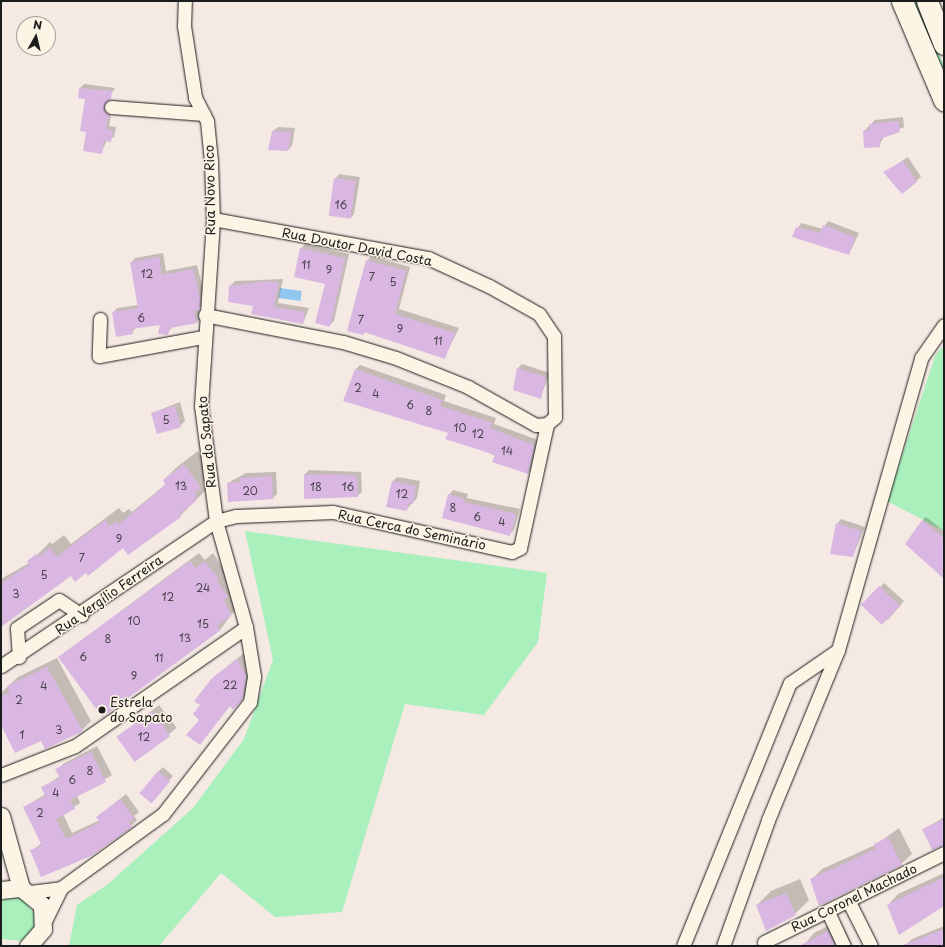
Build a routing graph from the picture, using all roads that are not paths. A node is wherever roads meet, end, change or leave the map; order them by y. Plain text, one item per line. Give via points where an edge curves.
1 (185, 1) edge
2 (902, 1) edge
3 (927, 1) edge
4 (944, 44) edge
5 (944, 100) edge
6 (111, 107) dead end
7 (204, 114) junction
8 (213, 219) junction
9 (205, 315) junction
10 (100, 319) dead end
11 (944, 325) edge
12 (203, 337) junction
13 (547, 424) junction
14 (216, 521) junction
15 (512, 552) joint
16 (81, 615) junction
17 (246, 627) junction
18 (838, 650) junction
19 (19, 657) junction
20 (1, 666) edge
21 (1, 775) edge
22 (1, 816) edge
23 (944, 853) edge
24 (12, 857) junction
25 (1, 882) edge
26 (62, 888) junction
27 (1, 890) edge
28 (26, 890) junction
29 (849, 902) junction
30 (828, 912) junction
31 (44, 925) junction
32 (764, 942) dead end
33 (28, 946) edge
34 (48, 946) edge
35 (683, 946) edge
36 (723, 946) edge
37 (844, 946) edge
38 (871, 946) edge

1 - 7 street, Rua Novo Rico via 184,26 195,97
2 - 5 main road
3 - 4 main road
6 - 7 street
7 - 8 street, Rua Novo Rico via 211,161
8 - 9 street, Rua Novo Rico
8 - 13 street, Rua Doutor David Costa via 428,258 490,286 539,314 554,336 555,416
9 - 12 street, Rua do Sapato
9 - 13 street via 343,342 396,358 468,387 536,425
10 - 12 street via 99,356
11 - 18 street via 921,358
12 - 14 street, Rua do Sapato via 201,406
13 - 15 street, Rua Doutor David Costa via 520,548
14 - 15 street, Rua Cerca do Seminário via 236,516 333,512
14 - 16 street, Rua Vergílio Ferreira
14 - 17 street, Rua do Sapato
16 - 19 street, Rua Vergílio Ferreira
16 - 19 street via 59,600 17,628
17 - 21 street via 75,746
17 - 26 street, Rua do Sapato via 254,676 250,702 236,724 163,814
18 - 35 street via 790,683
18 - 36 street via 768,820
19 - 20 street, Rua Vergílio Ferreira
22 - 24 street
23 - 29 street, Rua Coronel Machado
24 - 25 street
24 - 28 street
26 - 28 street
26 - 31 street
27 - 28 street
28 - 31 street via 42,905
29 - 30 street, Rua Coronel Machado
29 - 38 street
30 - 32 street, Rua Coronel Machado
30 - 37 street
31 - 33 street
31 - 34 street

